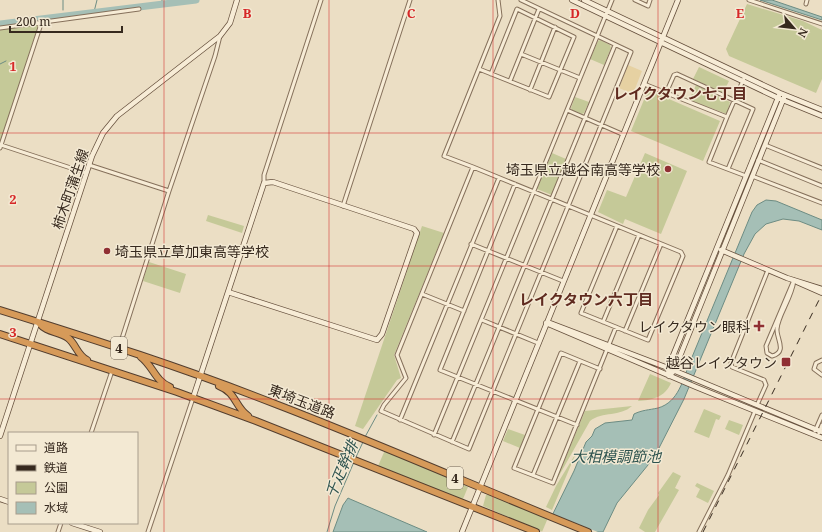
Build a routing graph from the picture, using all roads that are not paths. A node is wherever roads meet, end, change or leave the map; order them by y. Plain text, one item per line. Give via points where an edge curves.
1 (237, 0) edge
2 (321, 0) edge
3 (410, 0) edge
4 (498, 0) edge
5 (521, 0) edge
6 (572, 0) edge
7 (584, 0) edge
8 (612, 0) edge
9 (635, 0) edge
10 (650, 0) edge
11 (678, 0) edge
12 (749, 0) edge
13 (527, 1) edge
14 (139, 9) dead end
15 (539, 9) junction
16 (608, 11) junction
17 (605, 16) junction
18 (535, 18) junction
19 (42, 21) junction
20 (822, 24) edge
21 (555, 27) junction
22 (0, 28) edge
23 (220, 36) junction
24 (597, 36) junction
25 (662, 37) junction
26 (660, 43) junction
27 (614, 45) junction
28 (521, 54) junction
29 (541, 62) junction
30 (479, 69) junction
31 (560, 70) junction
32 (491, 74) junction
33 (745, 76) junction
34 (580, 78) junction
35 (510, 81) junction
36 (743, 81) junction
37 (643, 83) junction
38 (530, 90) junction
39 (666, 93) junction
40 (782, 96) junction
41 (734, 101) junction
42 (567, 110) junction
43 (822, 110) edge
44 (822, 116) edge
45 (727, 117) junction
46 (585, 118) junction
47 (602, 125) junction
48 (622, 134) junction
49 (765, 145) junction
50 (1, 147) edge
51 (758, 160) junction
52 (89, 165) junction
53 (473, 167) junction
54 (822, 168) edge
55 (728, 169) junction
56 (86, 173) junction
57 (749, 176) junction
58 (499, 178) junction
59 (264, 183) junction
60 (515, 184) junction
61 (822, 186) edge
62 (169, 191) junction
63 (534, 192) junction
64 (552, 200) junction
65 (822, 203) edge
66 (343, 206) junction
67 (568, 206) junction
68 (590, 215) junction
69 (617, 226) junction
70 (638, 235) junction
71 (472, 244) junction
72 (661, 244) junction
73 (717, 249) junction
74 (488, 251) junction
75 (722, 251) junction
76 (507, 258) junction
77 (524, 265) junction
78 (768, 270) junction
79 (542, 272) junction
80 (563, 280) junction
81 (794, 280) junction
82 (822, 289) edge
83 (228, 292) junction
84 (822, 293) edge
85 (422, 294) junction
86 (446, 304) junction
87 (0, 310) edge
88 (464, 311) junction
89 (482, 320) junction
90 (38, 322) junction
91 (603, 322) junction
92 (546, 323) junction
93 (499, 328) junction
94 (616, 328) junction
95 (0, 330) edge
96 (625, 331) junction
97 (0, 334) edge
98 (516, 335) junction
99 (779, 338) junction
100 (768, 341) junction
101 (538, 343) junction
102 (31, 345) junction
103 (119, 348) junction
104 (608, 348) junction
105 (134, 354) junction
106 (822, 360) edge
107 (580, 361) junction
108 (99, 366) junction
109 (600, 368) junction
110 (668, 368) junction
111 (112, 371) junction
112 (674, 371) junction
113 (201, 375) junction
114 (822, 375) edge
115 (669, 376) junction
116 (459, 377) junction
117 (476, 384) junction
118 (493, 391) junction
119 (193, 398) junction
120 (514, 400) junction
121 (757, 405) junction
122 (537, 410) junction
123 (755, 411) junction
124 (822, 415) edge
125 (557, 417) junction
126 (400, 420) junction
127 (256, 421) junction
128 (577, 425) junction
129 (822, 425) edge
130 (819, 431) edge
131 (91, 432) edge
132 (434, 435) junction
133 (0, 436) edge
134 (818, 436) edge
135 (452, 442) junction
136 (533, 475) junction
137 (479, 488) junction
138 (472, 506) junction
139 (75, 524) edge
140 (100, 532) edge
141 (148, 532) edge
142 (462, 532) edge
143 (536, 532) edge
144 (588, 532) edge
145 (699, 532) edge

1 - 23 street, 柿木町蒲生線 via 230,23
2 - 59 street via 264,175
3 - 66 street
4 - 30 street via 500,16
5 - 13 street
6 - 17 street
7 - 16 street
8 - 16 street
9 - 10 street via 648,6
11 - 25 street
12 - 20 street
13 - 15 street
14 - 19 street
15 - 18 street
15 - 24 street
16 - 17 street
16 - 25 street
17 - 24 street
17 - 26 street
18 - 21 street
18 - 28 street
18 - 32 street via 517,9
19 - 22 street
19 - 50 street
21 - 29 street
21 - 31 street via 574,37
23 - 52 street, 柿木町蒲生線 via 117,116 103,133
23 - 62 street
24 - 27 street
24 - 34 street
25 - 26 street
25 - 33 street
26 - 36 street
26 - 37 street
27 - 46 street
27 - 47 street via 631,52
28 - 29 street
28 - 35 street
29 - 31 street
29 - 38 street
30 - 32 street
30 - 53 street via 444,156
31 - 34 street
31 - 38 street via 548,97
32 - 35 street
33 - 36 street
33 - 40 street
34 - 42 street
35 - 38 street
36 - 40 street
36 - 41 street
37 - 39 street
37 - 48 street
39 - 41 street via 674,75 677,74
39 - 45 street
40 - 43 street
40 - 44 street
40 - 49 street
40 - 57 street
41 - 45 street
41 - 55 street via 753,109
42 - 46 street
42 - 63 street
45 - 55 street via 709,162
46 - 47 street
46 - 64 street
47 - 48 street
47 - 67 street
48 - 68 street
49 - 51 street
49 - 54 street
50 - 56 street
51 - 57 street
51 - 61 street
52 - 56 street, 柿木町蒲生線
52 - 62 street
53 - 58 street
53 - 85 street
55 - 57 street
56 - 90 street, 柿木町蒲生線
57 - 65 street
57 - 73 street
57 - 75 street
58 - 60 street
58 - 71 street
59 - 66 street via 273,182
59 - 83 street
60 - 63 street
60 - 74 street
62 - 103 street
63 - 64 street
63 - 76 street
64 - 67 street
64 - 77 street
66 - 83 street via 414,229 417,233 379,339 372,339
67 - 68 street
67 - 79 street
68 - 69 street
68 - 80 street
69 - 70 street
69 - 91 street via 581,314
70 - 72 street
70 - 91 street
71 - 74 street
71 - 86 street
72 - 96 street
72 - 96 street via 681,252 683,256 648,340
73 - 75 street
73 - 110 street
74 - 76 street
74 - 88 street
75 - 78 street
75 - 112 street
76 - 77 street
76 - 89 street
77 - 79 street
77 - 93 street
78 - 81 street
78 - 121 street via 731,363 732,367 764,380 766,385
79 - 80 street
79 - 98 street
80 - 92 street
81 - 82 street
81 - 84 street
81 - 99 street via 793,289 777,329
81 - 100 street
83 - 113 street
85 - 86 street
85 - 126 street via 397,355 406,378 381,409 382,413
86 - 88 street
86 - 126 street
87 - 90 highway, 東埼玉道路 / 4
88 - 116 street via 440,370
89 - 93 street
89 - 116 street
90 - 102 street, 柿木町蒲生線
90 - 103 highway, 東埼玉道路 / 4
90 - 108 highway, 4 via 47,330 69,339 82,357
91 - 94 street
92 - 101 street
92 - 104 street via 556,324
93 - 98 street
93 - 117 street
94 - 96 street
94 - 104 street
95 - 102 highway, 4
97 - 102 highway, 4
98 - 101 street
98 - 118 street
99 - 100 street via 774,337
99 - 100 street via 781,346 775,355 767,353
101 - 120 street
102 - 108 highway, 4
102 - 133 street, 柿木町蒲生線
103 - 105 highway, 東埼玉道路 / 4
104 - 109 street
104 - 110 street
104 - 115 street
105 - 113 highway, 東埼玉道路 / 4
105 - 119 highway, 4 via 149,364 159,381
106 - 114 street via 816,363 814,369
107 - 109 street
107 - 122 street via 561,353
107 - 125 street
108 - 111 highway, 4
109 - 128 street
110 - 112 street
110 - 115 street
111 - 119 highway, 4
111 - 131 street
112 - 115 street
112 - 121 street
113 - 119 street
113 - 127 highway, 4 via 209,383 231,392 241,410
113 - 137 highway, 東埼玉道路 / 4 via 364,439
115 - 123 street
116 - 117 street
116 - 132 street
117 - 118 street
117 - 135 street
118 - 120 street
118 - 135 street via 469,449
119 - 127 highway, 4
119 - 141 street
120 - 122 street
120 - 137 street
121 - 130 street
122 - 125 street
122 - 136 street via 514,468
123 - 134 street
123 - 145 street via 728,475
124 - 130 street
125 - 128 street
125 - 136 street
126 - 132 street
127 - 138 highway, 4
128 - 136 street via 553,483
129 - 130 street
130 - 134 street
132 - 135 street
137 - 138 street
137 - 144 highway, 東埼玉道路 / 4
138 - 142 street
138 - 143 highway, 4
139 - 140 street

